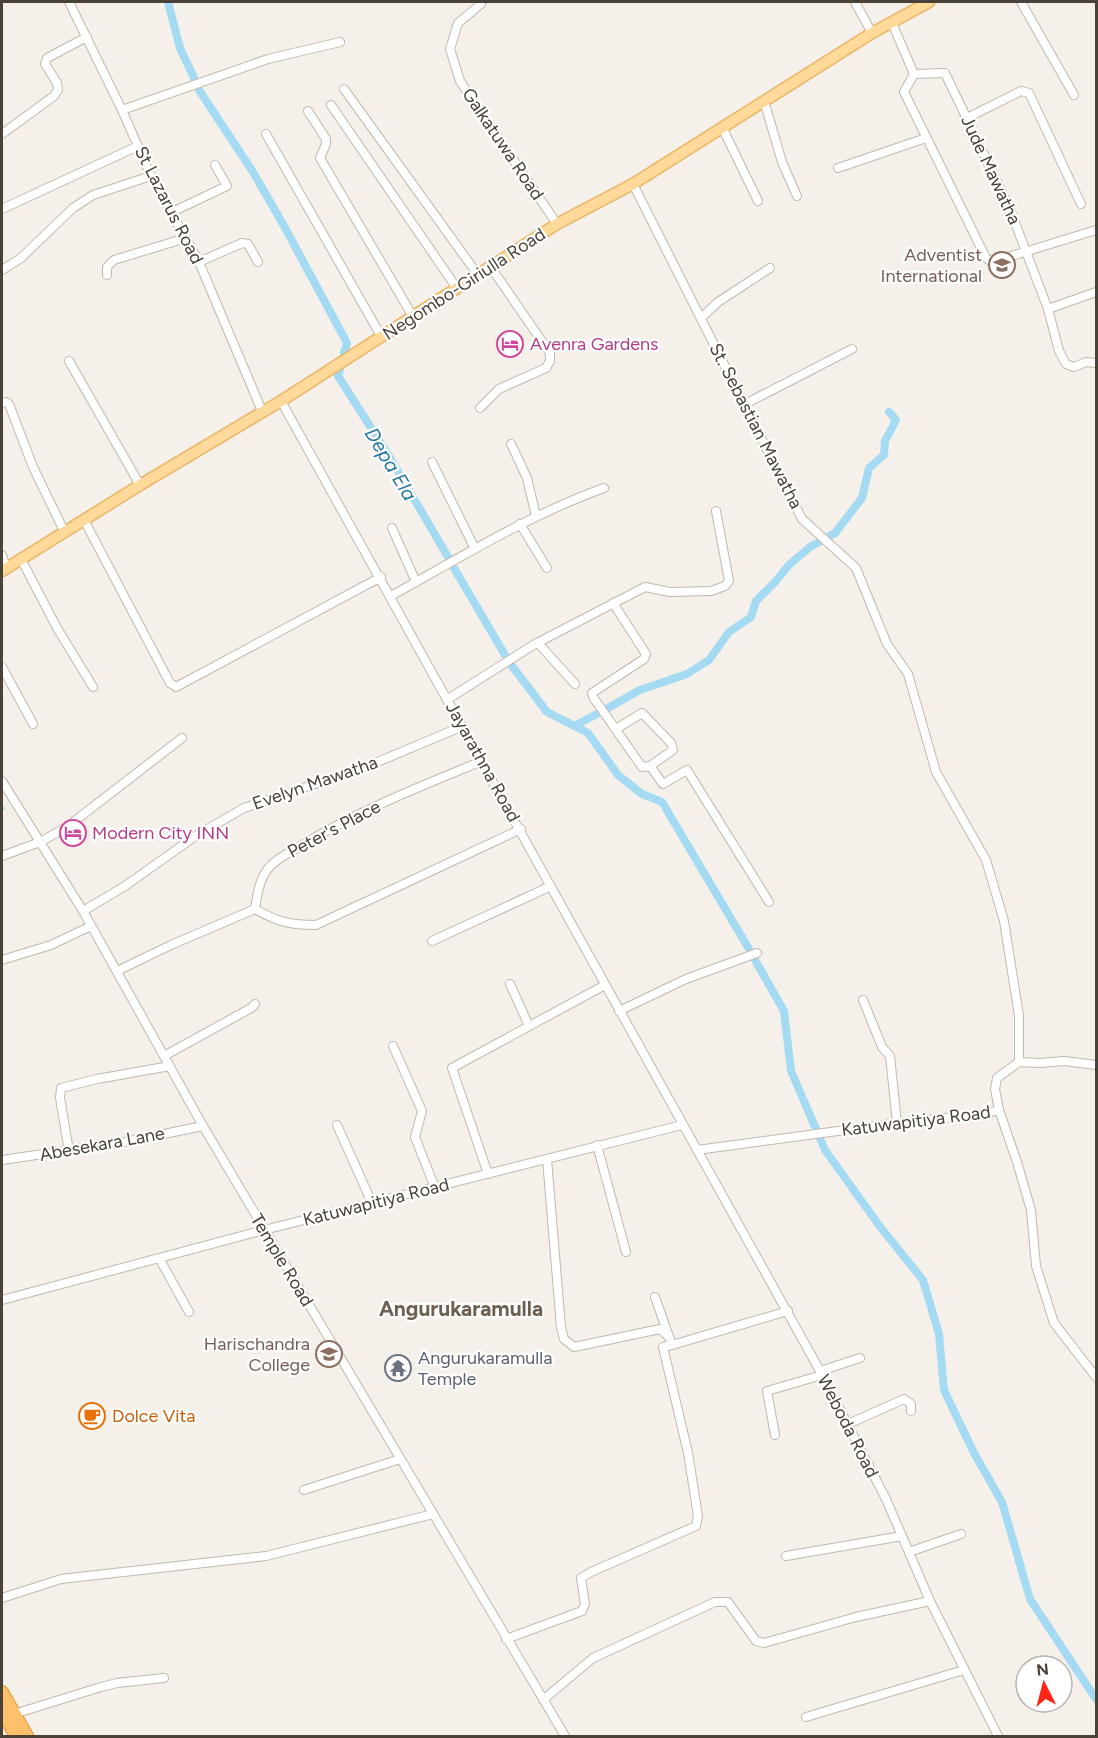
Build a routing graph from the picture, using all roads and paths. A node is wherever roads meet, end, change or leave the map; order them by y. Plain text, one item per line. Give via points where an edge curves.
1 (69, 2) edge
2 (480, 2) edge
3 (855, 2) edge
4 (929, 2) edge
5 (1021, 2) edge
6 (892, 22) junction
7 (872, 33) junction
8 (87, 37) junction
9 (340, 42) dead end
10 (914, 74) junction
11 (344, 90) dead end
12 (1074, 95) dead end
13 (764, 101) junction
14 (331, 105) dead end
15 (122, 110) junction
16 (308, 111) dead end
17 (967, 118) junction
18 (722, 127) junction
19 (2, 134) edge
20 (266, 134) dead end
21 (926, 138) junction
22 (138, 146) junction
23 (214, 165) dead end
24 (838, 168) dead end
25 (151, 176) junction
26 (633, 184) junction
27 (797, 196) dead end
28 (758, 201) dead end
29 (1081, 204) dead end
30 (2, 208) edge
31 (172, 212) junction
32 (557, 224) junction
33 (1096, 230) edge
34 (186, 238) junction
35 (1027, 250) junction
36 (199, 262) junction
37 (258, 262) dead end
38 (490, 266) junction
39 (770, 268) dead end
40 (2, 270) edge
41 (107, 275) dead end
42 (478, 275) junction
43 (456, 287) junction
44 (1096, 292) edge
45 (1048, 309) junction
46 (412, 315) junction
47 (701, 318) junction
48 (381, 336) junction
49 (852, 349) dead end
50 (69, 361) dead end
51 (1096, 363) edge
52 (281, 401) junction
53 (2, 403) edge
54 (745, 404) junction
55 (480, 408) dead end
56 (262, 411) junction
57 (511, 444) dead end
58 (432, 462) dead end
59 (140, 485) junction
60 (604, 488) dead end
61 (716, 511) dead end
62 (536, 516) junction
63 (84, 520) junction
64 (520, 524) junction
65 (392, 528) dead end
66 (65, 533) junction
67 (475, 549) junction
68 (2, 555) edge
69 (21, 559) junction
70 (547, 568) dead end
71 (4, 569) edge
72 (381, 577) junction
73 (416, 582) junction
74 (391, 596) junction
75 (614, 603) junction
76 (538, 642) junction
77 (2, 668) edge
78 (575, 684) dead end
79 (93, 687) dead end
80 (448, 699) junction
81 (33, 724) dead end
82 (463, 726) junction
83 (616, 729) junction
84 (182, 738) dead end
85 (482, 761) junction
86 (650, 766) junction
87 (2, 781) edge
88 (521, 829) junction
89 (40, 842) junction
90 (2, 856) edge
91 (551, 886) junction
92 (769, 902) dead end
93 (255, 909) junction
94 (83, 911) junction
95 (91, 926) junction
96 (432, 941) dead end
97 (757, 953) dead end
98 (2, 960) edge
99 (117, 971) junction
100 (510, 984) dead end
101 (605, 985) junction
102 (862, 1000) dead end
103 (255, 1004) dead end
104 (619, 1011) junction
105 (529, 1026) junction
106 (393, 1046) dead end
107 (164, 1056) junction
108 (1019, 1062) junction
109 (1096, 1065) edge
110 (170, 1066) junction
111 (999, 1110) junction
112 (897, 1123) junction
113 (337, 1125) dead end
114 (682, 1125) junction
115 (203, 1126) junction
116 (597, 1145) junction
117 (697, 1150) junction
118 (69, 1151) junction
119 (547, 1159) junction
120 (2, 1160) edge
121 (488, 1174) junction
122 (435, 1188) junction
123 (372, 1203) junction
124 (264, 1230) junction
125 (626, 1252) dead end
126 (159, 1258) junction
127 (655, 1297) dead end
128 (2, 1299) edge
129 (788, 1311) junction
130 (189, 1312) dead end
131 (671, 1341) junction
132 (860, 1358) dead end
133 (821, 1373) junction
134 (1096, 1377) edge
135 (911, 1411) dead end
136 (848, 1424) junction
137 (776, 1435) dead end
138 (400, 1459) junction
139 (304, 1490) dead end
140 (433, 1514) junction
141 (962, 1534) dead end
142 (902, 1536) junction
143 (909, 1552) junction
144 (786, 1556) dead end
145 (2, 1598) edge
146 (930, 1601) junction
147 (506, 1639) junction
148 (964, 1670) junction
149 (164, 1678) dead end
150 (2, 1692) edge
151 (543, 1700) junction
152 (8, 1713) edge
153 (806, 1717) dead end
154 (16, 1737) edge
155 (27, 1737) edge
156 (565, 1737) edge
157 (998, 1737) edge

1 - 8 street, St Lazarus Road
2 - 32 street, Galkatuwa Road via 458,23 450,49 460,81
3 - 7 street
4 - 6 main road, Negombo-Giriulla Road
5 - 12 street
6 - 7 main road, Negombo-Giriulla Road
6 - 10 street
7 - 13 main road, Negombo-Giriulla Road
8 - 15 street, St Lazarus Road
8 - 19 street via 47,58 45,64 58,90
9 - 15 street via 268,59
10 - 17 street, Jude Mawatha via 945,73
10 - 21 street via 904,92
11 - 42 street
13 - 18 main road, Negombo-Giriulla Road
13 - 27 street via 782,162
14 - 43 street
15 - 22 street, St Lazarus Road
16 - 46 street via 326,139 320,158
17 - 29 street via 1021,91 1029,93
17 - 35 street, Jude Mawatha
18 - 26 main road, Negombo-Giriulla Road
18 - 28 street
20 - 48 street
21 - 24 street
21 - 35 street via 986,258 999,261
22 - 25 street, St Lazarus Road
22 - 30 street
23 - 31 street via 226,186
25 - 31 street, St Lazarus Road
25 - 40 street via 93,195
26 - 32 main road, Negombo-Giriulla Road
26 - 47 street, St. Sebastian Mawatha
31 - 34 street, St Lazarus Road
32 - 38 main road, Negombo-Giriulla Road
33 - 35 street
34 - 36 street, St Lazarus Road
34 - 41 street via 114,260 107,267
35 - 45 street, Jude Mawatha
36 - 37 street via 242,243 248,244
36 - 56 street, St Lazarus Road
38 - 42 main road, Negombo-Giriulla Road
38 - 55 street via 550,353 550,362 546,368 499,389
39 - 47 street
42 - 43 main road, Negombo-Giriulla Road
43 - 46 main road, Negombo-Giriulla Road
44 - 45 street
45 - 51 street, Jude Mawatha via 1066,364 1074,367
46 - 48 main road, Negombo-Giriulla Road
47 - 54 street, St. Sebastian Mawatha
48 - 52 main road, Negombo-Giriulla Road
49 - 54 street
50 - 59 street
52 - 56 main road, Negombo-Giriulla Road
52 - 72 street, Jayarathna Road
53 - 66 street via 9,405
54 - 108 street, St. Sebastian Mawatha via 802,519 856,568 887,644 908,674 936,772 986,860 1004,921 1019,1016
56 - 59 main road, Negombo-Giriulla Road
57 - 62 street via 526,478
58 - 67 street
59 - 63 main road, Negombo-Giriulla Road
60 - 62 street
61 - 75 street via 729,581 725,586 711,591 670,592 645,586
62 - 64 street
63 - 66 main road, Negombo-Giriulla Road
63 - 72 street via 170,683 176,687
64 - 67 street
64 - 70 street
65 - 73 street
66 - 69 main road, Negombo-Giriulla Road
67 - 73 street
68 - 71 street
69 - 71 main road, Negombo-Giriulla Road
69 - 79 street
72 - 74 street, Jayarathna Road
73 - 74 street
74 - 80 street, Jayarathna Road
75 - 76 street
75 - 83 street via 646,654 592,693
76 - 78 street
76 - 80 street
77 - 81 street
80 - 82 street, Jayarathna Road
82 - 85 street, Jayarathna Road
82 - 94 street, Evelyn Mawatha via 368,766 244,808
83 - 86 street via 642,767
83 - 86 street via 642,713 671,744 673,750
84 - 89 street via 67,827
85 - 88 street, Jayarathna Road
85 - 93 street, Peter's Place via 394,797 277,860 259,887
86 - 92 street via 663,784 687,770
87 - 89 street, Temple Road
88 - 91 street, Jayarathna Road
88 - 93 street via 316,925 275,921
89 - 90 street
89 - 94 street, Temple Road
91 - 96 street
91 - 101 street, Jayarathna Road
93 - 99 street
94 - 95 street, Temple Road
95 - 98 street via 51,945
95 - 99 street, Temple Road
97 - 104 street via 686,979
99 - 107 street, Temple Road
100 - 105 street
101 - 104 street, Jayarathna Road
101 - 105 street
102 - 112 street via 882,1047 890,1056
103 - 107 street
104 - 114 street, Jayarathna Road
105 - 121 street via 452,1068
106 - 122 street via 422,1111 416,1137
107 - 110 street, Temple Road
108 - 109 street
108 - 111 street, Katuwapitiya Road via 997,1078
110 - 115 street, Temple Road
110 - 118 street via 61,1088
111 - 112 street, Katuwapitiya Road
111 - 134 street via 1030,1210 1036,1266 1054,1323
112 - 117 street, Katuwapitiya Road
113 - 123 street
114 - 116 street, Katuwapitiya Road
114 - 117 street, Weboda Road
115 - 118 street, Abesekara Lane
115 - 124 street, Temple Road
116 - 119 street, Katuwapitiya Road
116 - 125 street
117 - 129 street, Weboda Road
118 - 120 street, Abesekara Lane
119 - 121 street, Katuwapitiya Road
119 - 131 street via 564,1339 574,1347 660,1329
121 - 122 street, Katuwapitiya Road
122 - 123 street, Katuwapitiya Road
123 - 124 street, Katuwapitiya Road
124 - 126 street, Katuwapitiya Road
124 - 138 street, Temple Road
126 - 128 street, Katuwapitiya Road
126 - 130 street
127 - 131 street
129 - 131 street
129 - 133 street, Weboda Road
131 - 147 street via 663,1347 688,1453 698,1516 696,1526 581,1578 585,1604 582,1611
132 - 133 street
133 - 136 street, Weboda Road
133 - 137 street via 767,1391
135 - 136 street via 911,1404 904,1399
136 - 142 street, Weboda Road
138 - 139 street
138 - 140 street, Temple Road
140 - 145 street via 266,1556 60,1579
140 - 147 street, Temple Road
141 - 143 street
142 - 143 street, Weboda Road
142 - 144 street
143 - 146 street, Weboda Road
146 - 148 street, Weboda Road
146 - 151 street via 764,1643 756,1641 728,1602 715,1602 593,1658
147 - 151 street, Temple Road
148 - 153 street
148 - 157 street, Weboda Road
149 - 152 street via 117,1683
150 - 152 highway
151 - 156 street, Temple Road
152 - 154 highway
152 - 155 highway

